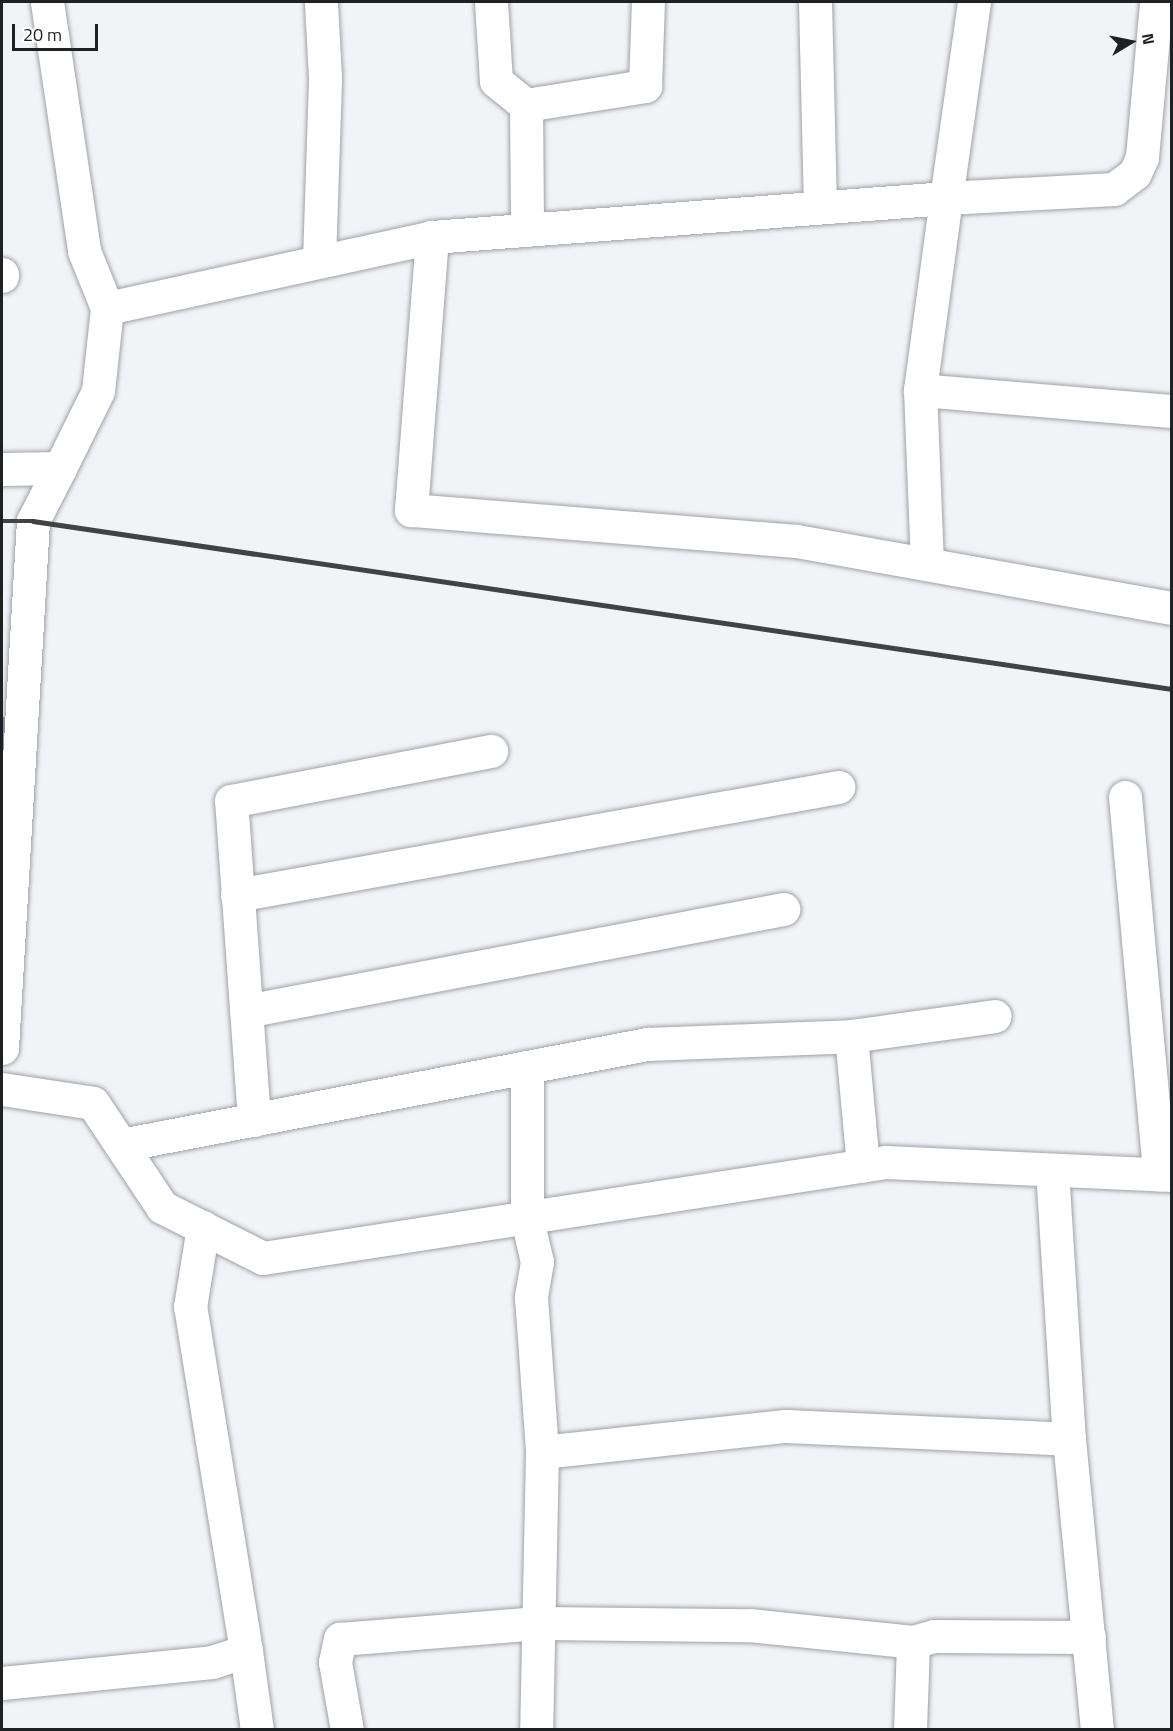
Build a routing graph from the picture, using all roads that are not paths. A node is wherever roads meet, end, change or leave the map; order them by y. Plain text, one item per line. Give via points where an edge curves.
1 (47, 2) edge
2 (321, 2) edge
3 (491, 2) edge
4 (648, 2) edge
5 (815, 2) edge
6 (974, 2) edge
7 (1156, 2) edge
8 (526, 105) junction
9 (946, 198) junction
10 (820, 207) junction
11 (527, 229) junction
12 (432, 237) junction
13 (319, 261) junction
14 (107, 308) junction
15 (920, 390) junction
16 (1172, 411) edge
17 (60, 468) junction
18 (2, 469) edge
19 (927, 564) junction
20 (1172, 608) edge
21 (491, 751) dead end
22 (838, 787) dead end
23 (1125, 797) dead end
24 (237, 895) junction
25 (783, 909) dead end
26 (246, 1011) junction
27 (995, 1016) dead end
28 (851, 1036) junction
29 (2, 1048) edge
30 (527, 1067) junction
31 (2, 1089) edge
32 (254, 1120) junction
33 (121, 1145) junction
34 (863, 1166) junction
35 (1052, 1170) junction
36 (1165, 1175) edge
37 (527, 1219) junction
38 (203, 1227) junction
39 (1069, 1439) junction
40 (542, 1452) junction
41 (541, 1623) junction
42 (1089, 1637) junction
43 (913, 1642) junction
44 (246, 1651) junction
45 (2, 1683) edge
46 (257, 1730) edge
47 (347, 1730) edge
48 (536, 1730) edge
49 (910, 1730) edge
50 (1097, 1730) edge

1 - 14 street via 84,251
2 - 13 street via 325,77
3 - 8 street via 496,81
4 - 8 street via 645,86
5 - 10 street
6 - 9 street
7 - 9 street via 1142,157 1135,173 1114,189
8 - 11 street
9 - 10 street
9 - 15 street
10 - 11 street
11 - 12 street
12 - 13 street
12 - 19 street via 411,510 796,541
13 - 14 street
14 - 17 street via 98,391
15 - 16 street
15 - 19 street
17 - 18 street
17 - 29 street via 33,521
19 - 20 street
21 - 24 street via 231,801
22 - 24 street
23 - 36 street
24 - 26 street
25 - 26 street
26 - 32 street
27 - 28 street
28 - 30 street via 647,1044
28 - 34 street
30 - 32 street
30 - 37 street
31 - 33 street via 93,1103
32 - 33 street
33 - 38 street via 162,1207
34 - 35 street via 886,1162
34 - 37 street
35 - 36 street
35 - 39 street
37 - 38 street via 263,1258
37 - 40 street via 537,1262 531,1297
38 - 44 street via 190,1307
39 - 40 street via 786,1426
39 - 42 street
40 - 41 street
41 - 43 street via 749,1625
41 - 47 street via 340,1640 335,1662
41 - 48 street
42 - 43 street via 934,1636
42 - 50 street
43 - 49 street
44 - 45 street via 212,1662
44 - 46 street

